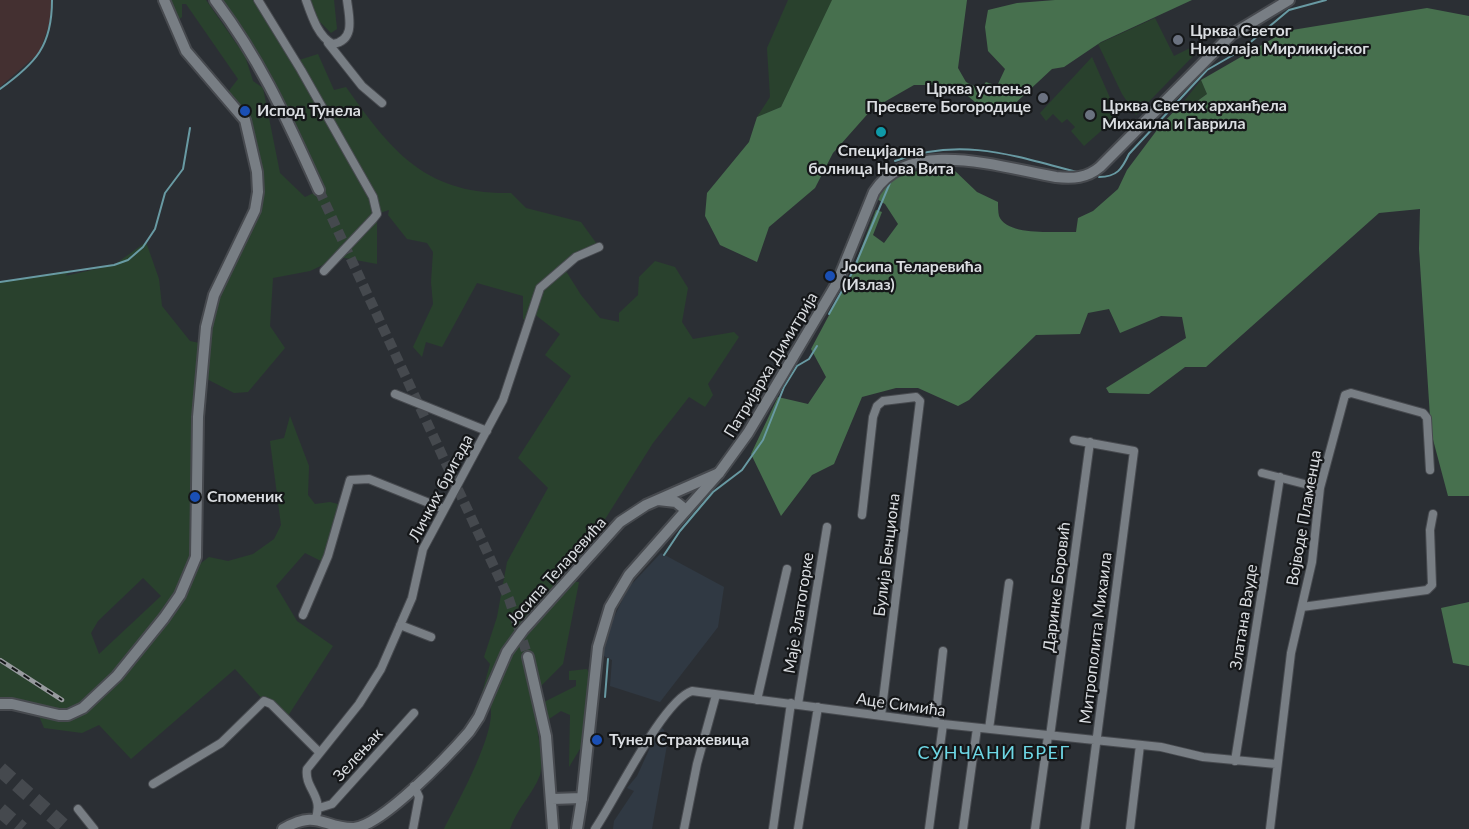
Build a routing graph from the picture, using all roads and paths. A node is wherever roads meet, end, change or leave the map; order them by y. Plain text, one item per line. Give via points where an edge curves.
1 (164, 0) edge
2 (215, 0) edge
3 (258, 0) edge
4 (306, 0) edge
5 (347, 0) edge
6 (1289, 0) edge
7 (327, 42) junction
8 (382, 103) dead end
9 (319, 190) tunnel mouth
10 (599, 247) dead end
11 (324, 271) dead end
12 (395, 393) dead end
13 (487, 431) junction
14 (1074, 440) dead end
15 (1090, 442) junction
16 (1430, 470) dead end
17 (720, 473) junction
18 (1262, 473) dead end
19 (1280, 477) junction
20 (1320, 488) junction
21 (674, 492) junction
22 (655, 501) junction
23 (687, 508) junction
24 (444, 509) junction
25 (1433, 514) dead end
26 (862, 515) dead end
27 (827, 527) dead end
28 (787, 568) dead end
29 (1009, 583) dead end
30 (1302, 607) junction
31 (303, 615) dead end
32 (400, 625) junction
33 (431, 637) dead end
34 (944, 651) dead end
35 (528, 657) tunnel mouth
36 (716, 695) junction
37 (757, 700) junction
38 (794, 703) junction
39 (0, 704) edge
40 (818, 707) junction
41 (414, 713) dead end
42 (881, 716) junction
43 (939, 724) junction
44 (977, 728) junction
45 (989, 729) junction
46 (1049, 736) junction
47 (1097, 742) junction
48 (1140, 745) junction
49 (319, 752) junction
50 (1235, 761) junction
51 (1276, 764) junction
52 (153, 784) dead end
53 (414, 786) junction
54 (582, 798) junction
55 (552, 799) junction
56 (319, 808) junction
57 (78, 809) dead end
58 (315, 820) junction
59 (94, 829) edge
60 (284, 829) edge
61 (351, 829) edge
62 (413, 829) edge
63 (553, 829) edge
64 (577, 829) edge
65 (595, 829) edge
66 (684, 829) edge
67 (773, 829) edge
68 (798, 829) edge
69 (929, 829) edge
70 (963, 829) edge
71 (1035, 829) edge
72 (1085, 829) edge
73 (1130, 829) edge
74 (1270, 829) edge

1 - 39 main road via 186,51 244,120 258,192 255,210 220,280 209,312 198,417 198,541 192,570 180,595 117,676 83,708 59,715
2 - 9 main road via 270,83
3 - 11 street via 307,80 376,208 373,219
4 - 7 street
5 - 7 street via 347,37 337,43
6 - 17 main road, Патријарха Димитрија via 1231,35 1093,173 1056,177 937,159 904,166 883,179 829,298 748,434
7 - 8 street via 362,86
10 - 13 street, Личких бригада via 576,257 540,288 503,400
12 - 13 street
13 - 24 street, Личких бригада
14 - 15 street
15 - 46 street, Даринке Боровић
15 - 47 street, Митрополита Михаила via 1134,451
16 - 20 street, Војводе Пламенца via 1427,418 1423,413 1348,393 1342,398
17 - 21 main road, Јосипа Теларевића
17 - 23 main road, Патријарха Димитрија
18 - 19 street
19 - 20 street
19 - 50 street, Златана Вауде
20 - 30 street, Војводе Пламенца via 1312,562
21 - 22 main road, Јосипа Теларевића
21 - 23 main road via 686,498
22 - 23 main road via 672,501
22 - 53 main road, Јосипа Теларевића via 621,522 536,613 507,652 469,732
23 - 54 main road, Патријарха Димитрија via 629,575 604,622
24 - 31 street via 369,479 350,480 328,556
24 - 32 street, Личких бригада via 422,553 412,598
25 - 30 street, Војводе Пламенца via 1430,588
26 - 42 street, Булија Бенциона via 877,406 883,401 910,396 918,399
27 - 38 street, Маје Златогорке
28 - 37 street
29 - 45 street
30 - 51 street, Војводе Пламенца via 1291,653
32 - 33 street
32 - 49 street, Личких бригада via 367,693
34 - 43 street
35 - 55 main road via 544,723
36 - 37 street, Аце Симића
36 - 65 street, Аце Симића via 692,691 681,697 659,724
36 - 66 street
37 - 38 street, Аце Симића
38 - 40 street, Аце Симића
38 - 67 street, Маје Златогорке
40 - 42 street, Аце Симића
40 - 68 street
41 - 56 street, Зелењак via 332,804
42 - 43 street, Аце Симића
43 - 44 street, Аце Симића
43 - 69 street
44 - 45 street, Аце Симића
44 - 70 street
45 - 46 street, Аце Симића
46 - 47 street, Аце Симића
46 - 71 street, Даринке Боровић
47 - 48 street, Аце Симића
47 - 72 street, Митрополита Михаила
48 - 50 street, Аце Симића
48 - 73 street
49 - 52 street via 264,701 221,743
49 - 56 street, Личких бригада via 306,773
50 - 51 street, Аце Симића
51 - 74 street, Војводе Пламенца
53 - 61 main road, Јосипа Теларевића via 377,819
53 - 62 street via 419,797
54 - 55 main road
54 - 64 main road, Патријарха Димитрија
55 - 63 main road
56 - 58 street
57 - 59 street
58 - 60 main road, Јосипа Теларевића via 301,820
58 - 61 main road, Јосипа Теларевића

